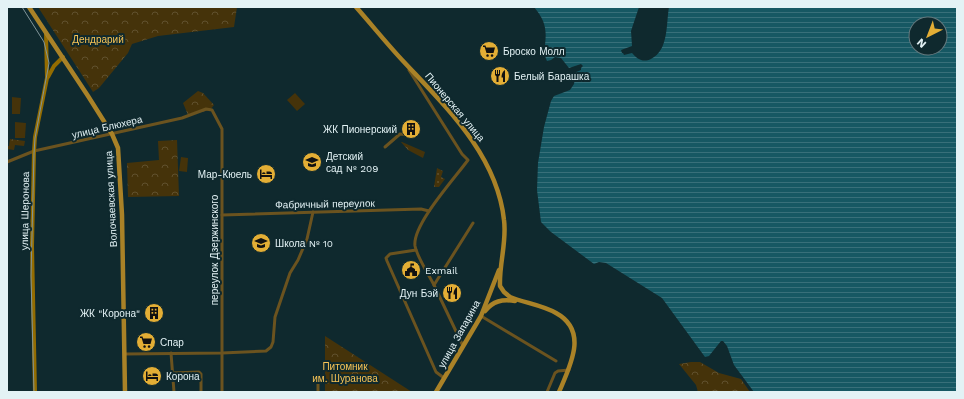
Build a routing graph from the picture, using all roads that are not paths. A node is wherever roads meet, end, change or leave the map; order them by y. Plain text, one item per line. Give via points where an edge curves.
1 (29, 7) edge
2 (356, 7) edge
3 (46, 32) junction
4 (62, 57) junction
5 (402, 60) junction
6 (47, 78) junction
7 (212, 110) joint
8 (112, 134) junction
9 (413, 135) dead end
10 (385, 147) dead end
11 (34, 152) junction
12 (7, 162) edge
13 (313, 212) junction
14 (429, 212) junction
15 (222, 215) junction
16 (473, 223) dead end
17 (416, 250) junction
18 (502, 260) junction
19 (434, 285) junction
20 (531, 304) junction
21 (481, 316) junction
22 (464, 346) junction
23 (222, 353) junction
24 (125, 354) junction
25 (171, 354) junction
26 (556, 361) dead end
27 (569, 370) junction
28 (172, 374) junction
29 (318, 376) dead end
30 (444, 378) junction
31 (35, 392) edge
32 (125, 392) edge
33 (174, 392) edge
34 (201, 392) edge
35 (222, 392) edge
36 (318, 392) edge
37 (436, 392) edge
38 (547, 392) edge
39 (559, 392) edge

1 - 3 main road, Волочаевская улица
2 - 5 main road, Пионерская улица
3 - 4 main road, Волочаевская улица
3 - 6 main road, улица Шеронова
4 - 6 main road
4 - 8 main road, Волочаевская улица
5 - 14 street via 468,160
5 - 18 main road, Пионерская улица via 471,140 491,172 502,203 505,235
6 - 11 main road, улица Шеронова
7 - 8 street, улица Блюхера
7 - 15 street, переулок Дзержинского via 222,129
8 - 11 street, улица Блюхера
8 - 24 main road, Волочаевская улица via 119,152
9 - 10 street via 400,134
11 - 12 street, улица Блюхера
11 - 31 main road, улица Шеронова via 32,246
13 - 14 street, Фабричный переулок via 421,209
13 - 15 street, Фабричный переулок
13 - 23 street via 305,244 290,273 275,317 271,347 266,351
14 - 17 street via 418,233
15 - 23 street, переулок Дзержинского
16 - 19 street
17 - 19 street
17 - 30 street via 390,254 386,258 436,372
18 - 20 main road via 500,286 510,297
18 - 21 main road, улица Запарина
19 - 22 street
20 - 21 main road via 497,301
20 - 27 main road via 556,313 572,328 575,335 575,350
21 - 22 main road, улица Запарина
21 - 26 street
22 - 30 main road, улица Запарина
23 - 25 street
23 - 35 street, переулок Дзержинского
24 - 25 street
24 - 32 main road, Волочаевская улица
25 - 28 street
27 - 38 street via 556,373
27 - 39 main road
28 - 33 street
28 - 34 street via 199,372
29 - 36 street
30 - 37 main road, улица Запарина

